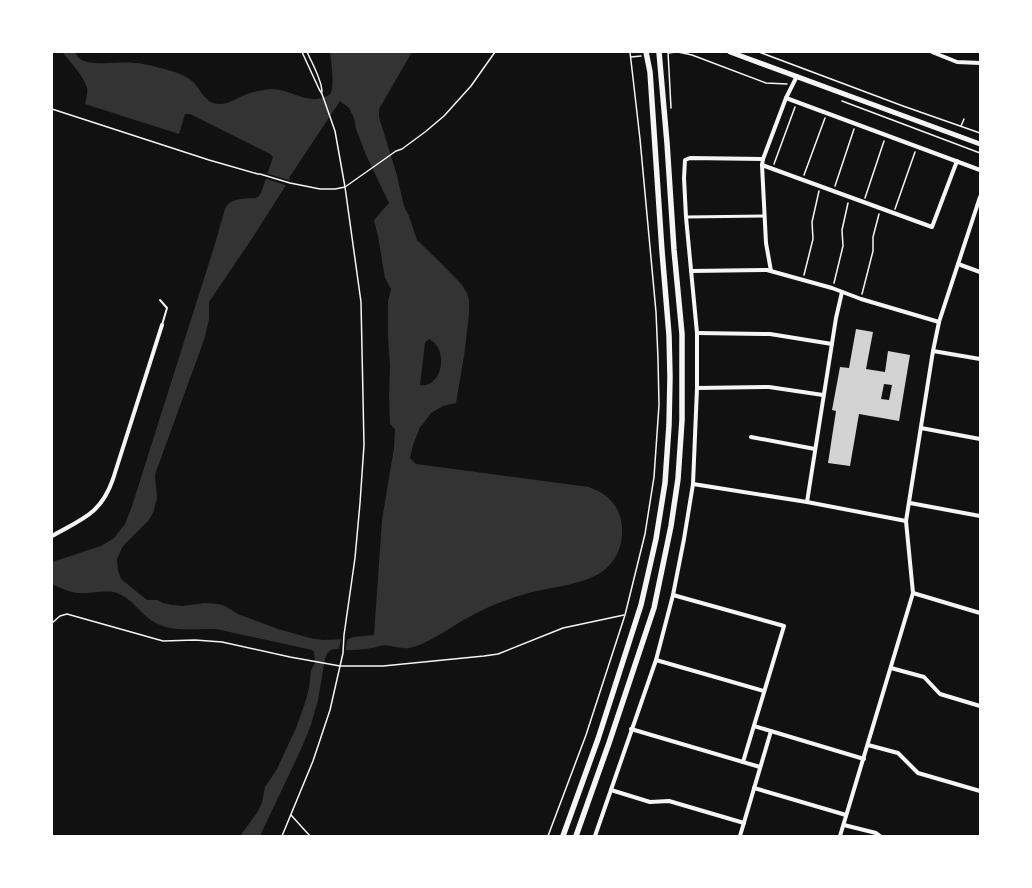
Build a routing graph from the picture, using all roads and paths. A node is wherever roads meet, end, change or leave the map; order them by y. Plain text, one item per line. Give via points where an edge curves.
1 (302, 52) edge
2 (307, 52) edge
3 (495, 52) edge
4 (630, 52) edge
5 (646, 52) edge
6 (659, 52) edge
7 (675, 52) edge
8 (678, 52) edge
9 (730, 52) edge
10 (759, 52) edge
11 (932, 52) edge
12 (668, 53) edge
13 (980, 63) edge
14 (797, 76) junction
15 (793, 85) junction
16 (322, 94) junction
17 (786, 98) junction
18 (839, 100) dead end
19 (797, 102) junction
20 (671, 108) dead end
21 (52, 109) edge
22 (827, 113) junction
23 (964, 119) dead end
24 (856, 124) junction
25 (961, 126) junction
26 (980, 133) edge
27 (886, 135) junction
28 (980, 144) edge
29 (916, 146) junction
30 (980, 153) edge
31 (763, 158) junction
32 (957, 161) junction
33 (762, 166) junction
34 (772, 169) junction
35 (980, 170) edge
36 (802, 180) junction
37 (820, 186) junction
38 (345, 187) junction
39 (833, 191) junction
40 (849, 197) junction
41 (980, 197) edge
42 (863, 202) junction
43 (880, 208) junction
44 (894, 213) junction
45 (764, 216) junction
46 (686, 217) junction
47 (958, 264) junction
48 (691, 271) junction
49 (770, 272) junction
50 (980, 272) edge
51 (802, 280) junction
52 (832, 288) junction
53 (842, 292) junction
54 (861, 299) junction
55 (160, 300) dead end
56 (939, 322) junction
57 (162, 324) joint
58 (697, 333) junction
59 (832, 344) junction
60 (933, 351) junction
61 (980, 359) edge
62 (697, 388) junction
63 (823, 396) junction
64 (921, 428) junction
65 (750, 437) dead end
66 (980, 439) edge
67 (815, 449) junction
68 (693, 484) junction
69 (807, 502) junction
70 (910, 503) junction
71 (980, 516) edge
72 (906, 521) junction
73 (52, 536) edge
74 (914, 593) junction
75 (673, 595) junction
76 (980, 613) edge
77 (625, 615) junction
78 (52, 623) edge
79 (656, 660) junction
80 (340, 666) junction
81 (891, 668) junction
82 (764, 691) junction
83 (980, 706) edge
84 (754, 726) junction
85 (631, 729) junction
86 (771, 731) junction
87 (868, 745) junction
88 (864, 759) junction
89 (743, 762) junction
90 (760, 767) junction
91 (754, 788) junction
92 (611, 790) junction
93 (980, 791) edge
94 (291, 815) junction
95 (846, 815) junction
96 (744, 823) junction
97 (844, 825) junction
98 (282, 836) edge
99 (310, 836) edge
100 (548, 836) edge
101 (564, 836) edge
102 (576, 836) edge
103 (595, 836) edge
104 (740, 836) edge
105 (840, 836) edge
106 (880, 836) edge

1 - 16 path
2 - 16 path via 322,88
3 - 38 path via 471,86 444,116 402,149 391,153
4 - 77 path via 656,312 659,405 654,477 647,526
5 - 101 main road via 650,72 669,335 669,424 665,483 641,605
6 - 102 main road via 682,334 682,420 677,484 654,608
7 - 12 path
8 - 15 path via 766,83
9 - 14 street
10 - 25 path
11 - 13 street via 958,62
12 - 20 path
14 - 15 street
14 - 28 street
15 - 17 street
16 - 38 path via 335,131
17 - 19 street
17 - 31 street
18 - 30 path
19 - 22 street
19 - 34 path
21 - 38 path via 209,160 290,183 320,189
22 - 24 street
22 - 36 path
23 - 25 path
24 - 27 street
24 - 39 path
25 - 26 path
27 - 29 street
27 - 42 path
29 - 32 street
29 - 44 path
31 - 33 street
31 - 46 street via 685,160
32 - 35 street
32 - 44 street via 932,227
33 - 34 street
33 - 45 street
34 - 36 street
36 - 37 street
37 - 39 street
37 - 51 path via 812,222 814,239
38 - 80 path via 361,302 363,452 355,558
39 - 40 street
40 - 42 street
40 - 52 path via 842,230 843,246
41 - 47 street
42 - 43 street
43 - 44 street
43 - 54 path
45 - 46 street
45 - 49 street
46 - 48 street
47 - 50 street
47 - 56 street
48 - 49 street
48 - 58 street
49 - 51 street
51 - 52 street
52 - 53 street
53 - 54 street
53 - 59 street
54 - 56 street
55 - 57 lane via 168,308
56 - 60 street
57 - 73 street via 107,494 88,516
58 - 59 street via 770,334
58 - 62 street
59 - 63 street
60 - 61 street
60 - 64 street
62 - 63 street via 769,387
62 - 68 street
63 - 67 street
64 - 66 street
64 - 70 street
65 - 67 street
67 - 69 street
68 - 69 street
68 - 75 street
69 - 72 street
70 - 71 street
70 - 72 street
72 - 74 street
74 - 76 street
74 - 81 street
75 - 79 street
75 - 82 street via 784,626
77 - 80 path via 563,628 491,655 383,666
77 - 100 path via 586,735
78 - 80 path via 66,614 163,641 222,642
79 - 82 street
79 - 85 street
80 - 94 path via 330,710
81 - 83 street via 924,677 940,694
81 - 87 street
82 - 84 street
84 - 86 street
84 - 89 street
85 - 89 street
85 - 92 street
86 - 88 street
86 - 90 street
87 - 88 street
87 - 93 street via 898,754 918,773
88 - 95 street
89 - 90 street
90 - 91 street
91 - 95 street
91 - 96 street
92 - 96 street via 650,802 669,801
92 - 103 street
94 - 98 path
94 - 99 path
95 - 97 street
96 - 104 street
97 - 105 street
97 - 106 street via 876,832

